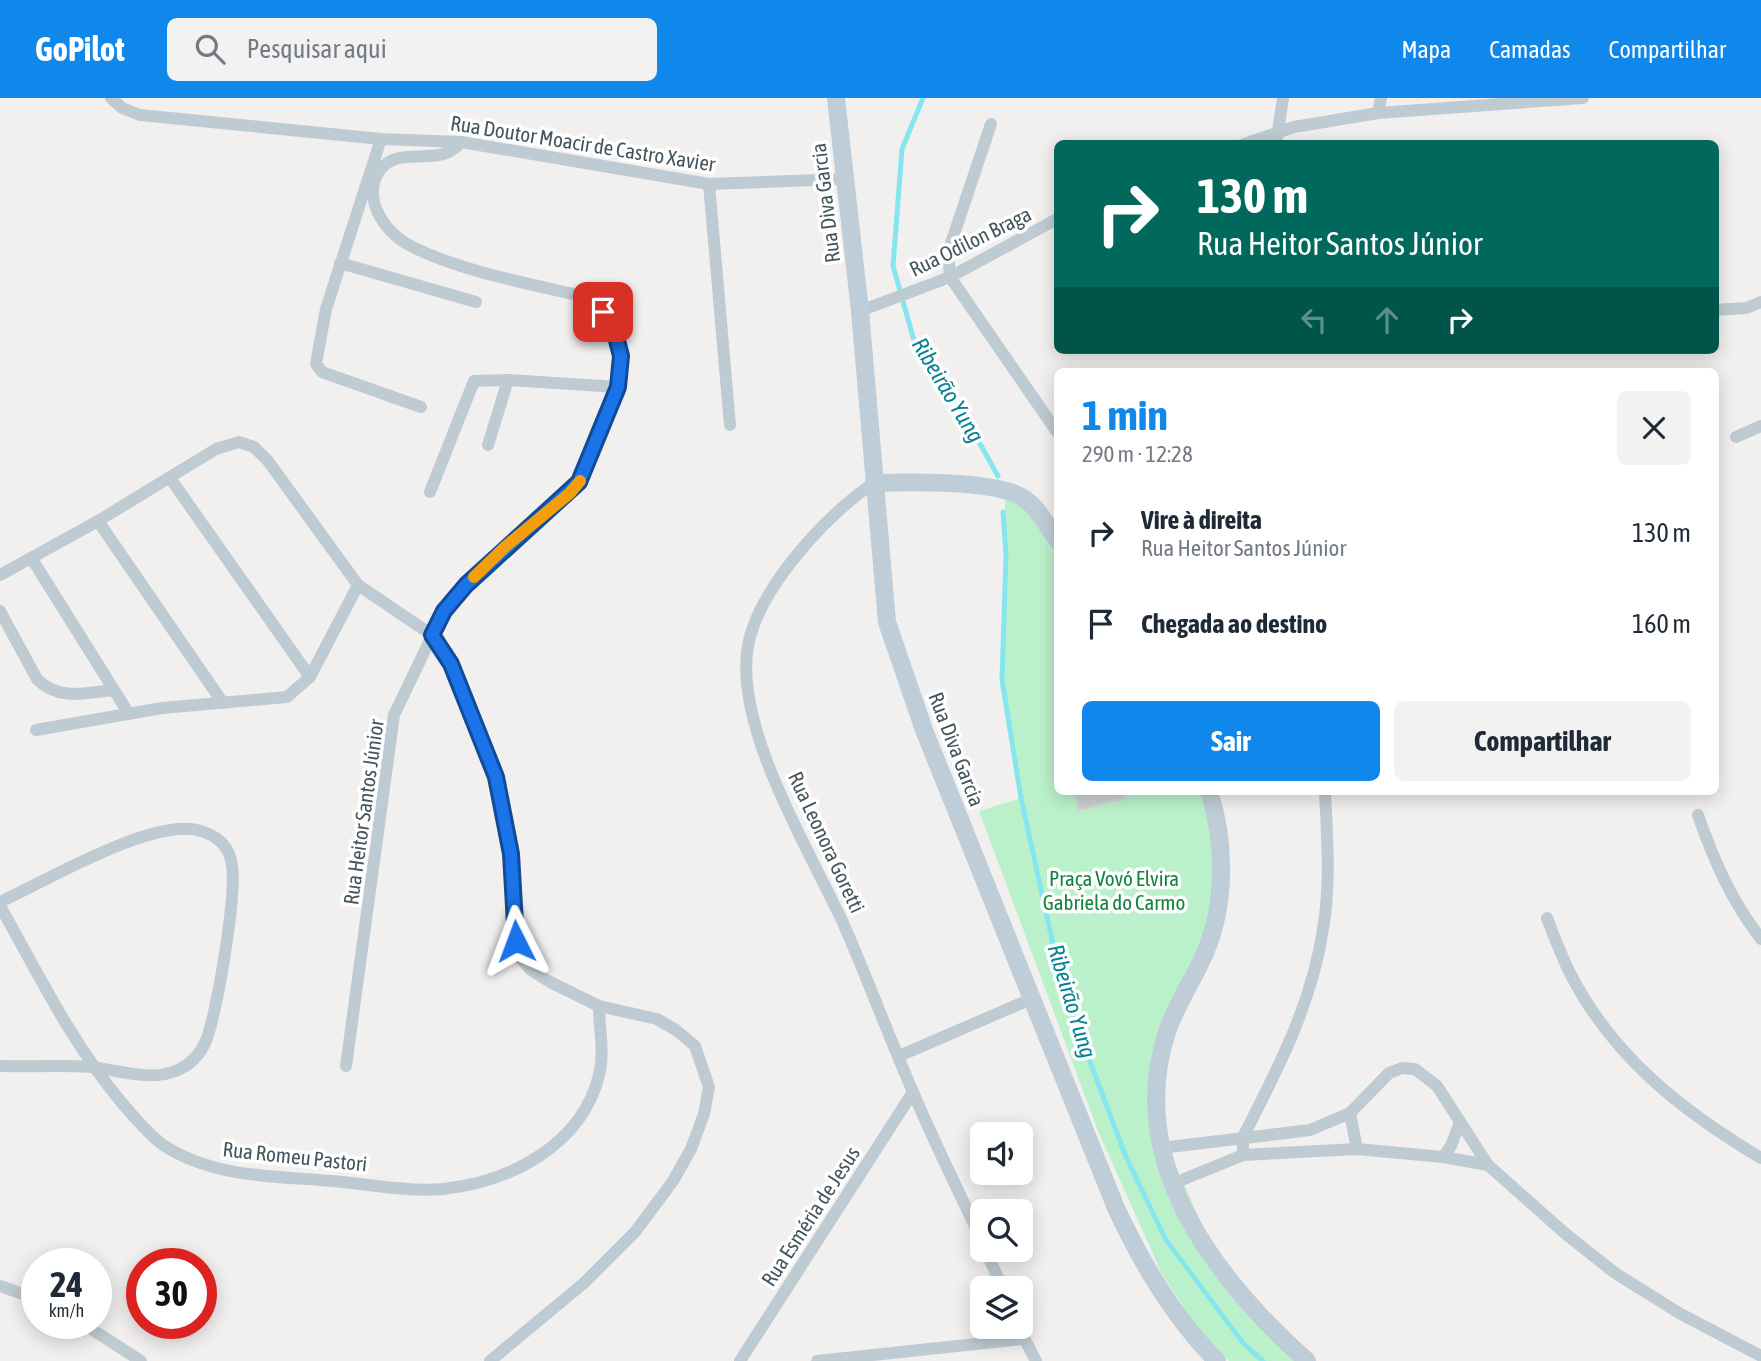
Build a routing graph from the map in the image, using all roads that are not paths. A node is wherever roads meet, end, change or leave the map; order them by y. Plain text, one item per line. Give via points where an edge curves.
1 (111, 98) edge
2 (836, 98) edge
3 (1283, 98) edge
4 (1381, 98) edge
5 (1583, 98) edge
6 (1378, 113) junction
7 (991, 124) dead end
8 (1277, 138) edge
9 (381, 139) junction
10 (461, 142) junction
11 (845, 178) junction
12 (709, 184) junction
13 (1054, 221) edge
14 (340, 263) junction
15 (950, 277) junction
16 (475, 302) dead end
17 (1761, 302) edge
18 (1719, 310) edge
19 (860, 311) junction
20 (508, 380) junction
21 (618, 387) junction
22 (421, 407) dead end
23 (730, 425) dead end
24 (1761, 426) edge
25 (1054, 428) edge
26 (1736, 437) dead end
27 (488, 445) dead end
28 (170, 478) junction
29 (874, 483) junction
30 (429, 492) dead end
31 (98, 521) junction
32 (1054, 536) edge
33 (32, 559) junction
34 (0, 575) edge
35 (358, 585) junction
36 (0, 611) edge
37 (432, 635) junction
38 (310, 677) junction
39 (113, 690) junction
40 (223, 703) junction
41 (129, 714) junction
42 (36, 730) dead end
43 (1210, 795) edge
44 (1325, 795) edge
45 (1698, 815) dead end
46 (0, 904) edge
47 (1547, 918) dead end
48 (1761, 939) edge
49 (1031, 999) junction
50 (599, 1006) junction
51 (899, 1056) junction
52 (0, 1066) edge
53 (346, 1066) dead end
54 (92, 1068) junction
55 (913, 1092) junction
56 (1350, 1113) junction
57 (1460, 1122) junction
58 (1242, 1137) junction
59 (1161, 1147) junction
60 (1357, 1149) junction
61 (1243, 1155) junction
62 (1443, 1157) junction
63 (1761, 1158) edge
64 (1488, 1165) junction
65 (1172, 1184) junction
66 (970, 1215) edge
67 (0, 1286) edge
68 (21, 1293) edge
69 (107, 1339) edge
70 (977, 1339) edge
71 (1024, 1339) edge
72 (1761, 1356) edge
73 (141, 1361) edge
74 (490, 1361) edge
75 (740, 1361) edge
76 (817, 1361) edge
77 (1036, 1361) edge
78 (1217, 1361) edge
79 (1307, 1361) edge

1 - 9 street, Rua Doutor Moacir de Castro Xavier via 140,115
2 - 11 street, Rua Diva Garcia
3 - 8 street
4 - 6 street
5 - 6 street
6 - 8 street via 1294,127
7 - 15 street via 951,241
9 - 10 street, Rua Doutor Moacir de Castro Xavier
9 - 14 street
10 - 12 street, Rua Doutor Moacir de Castro Xavier
10 - 21 street, Rua Heitor Santos Júnior via 447,154 397,158 385,164 374,184 379,217 408,245 593,303 614,329 621,356
11 - 12 street, Rua Doutor Moacir de Castro Xavier
11 - 19 street, Rua Diva Garcia
12 - 23 street
13 - 15 street, Rua Odilon Braga
14 - 16 street
14 - 22 street via 317,353 318,369
15 - 19 street, Rua Odilon Braga
15 - 25 street
17 - 18 street
19 - 29 street, Rua Diva Garcia
20 - 21 street
20 - 27 street
20 - 30 street via 479,379 470,386
21 - 37 street, Rua Heitor Santos Júnior via 579,482 466,585 444,611
24 - 26 street
28 - 31 street
28 - 35 street via 227,444 254,447
28 - 38 street
29 - 32 street via 916,482 1014,493 1032,505
29 - 49 street, Rua Diva Garcia via 890,634
29 - 51 street, Rua Leonora Goretti via 831,515 766,600 747,652 747,684 752,719 778,785
31 - 33 street
31 - 40 street
33 - 34 street
33 - 39 street
35 - 37 street
35 - 38 street
36 - 39 street via 46,688 70,694
37 - 50 street via 451,664 496,777 511,854 519,956 550,982
37 - 53 street, Rua Heitor Santos Júnior via 398,706 389,737
38 - 40 street via 278,700
39 - 41 street
40 - 41 street
41 - 42 street
43 - 59 street via 1218,832 1219,900 1206,949 1180,998 1158,1064 1154,1105
44 - 58 street via 1329,866 1323,930 1305,1005
45 - 48 street via 1716,867 1738,910
46 - 54 street, Rua Romeu Pastori
46 - 54 street via 162,831 198,831 225,845 231,858 233,897 206,1040 193,1062 176,1071 151,1075
47 - 63 street via 1577,985 1607,1030 1653,1082 1705,1125
49 - 51 street
49 - 78 street, Rua Diva Garcia via 1131,1239 1170,1305
50 - 54 street, Rua Romeu Pastori via 600,1073 574,1127 552,1148 515,1170 482,1182 440,1189 225,1171 189,1160 153,1136
50 - 74 street via 657,1019 695,1046 709,1087 704,1114 673,1181 635,1232 584,1283
51 - 55 street, Rua Leonora Goretti
52 - 54 street
55 - 66 street, Rua Leonora Goretti
55 - 75 street, Rua Esméria de Jesus
56 - 57 street via 1389,1073 1415,1069 1437,1086
56 - 58 street via 1311,1130
56 - 60 street
57 - 62 street
57 - 64 street
58 - 59 street
58 - 61 street
59 - 65 street
60 - 61 street
60 - 62 street
61 - 65 street
62 - 64 street
64 - 72 street via 1615,1273
65 - 79 street via 1205,1246 1237,1290
67 - 68 street
69 - 73 street
70 - 76 street
71 - 77 street

